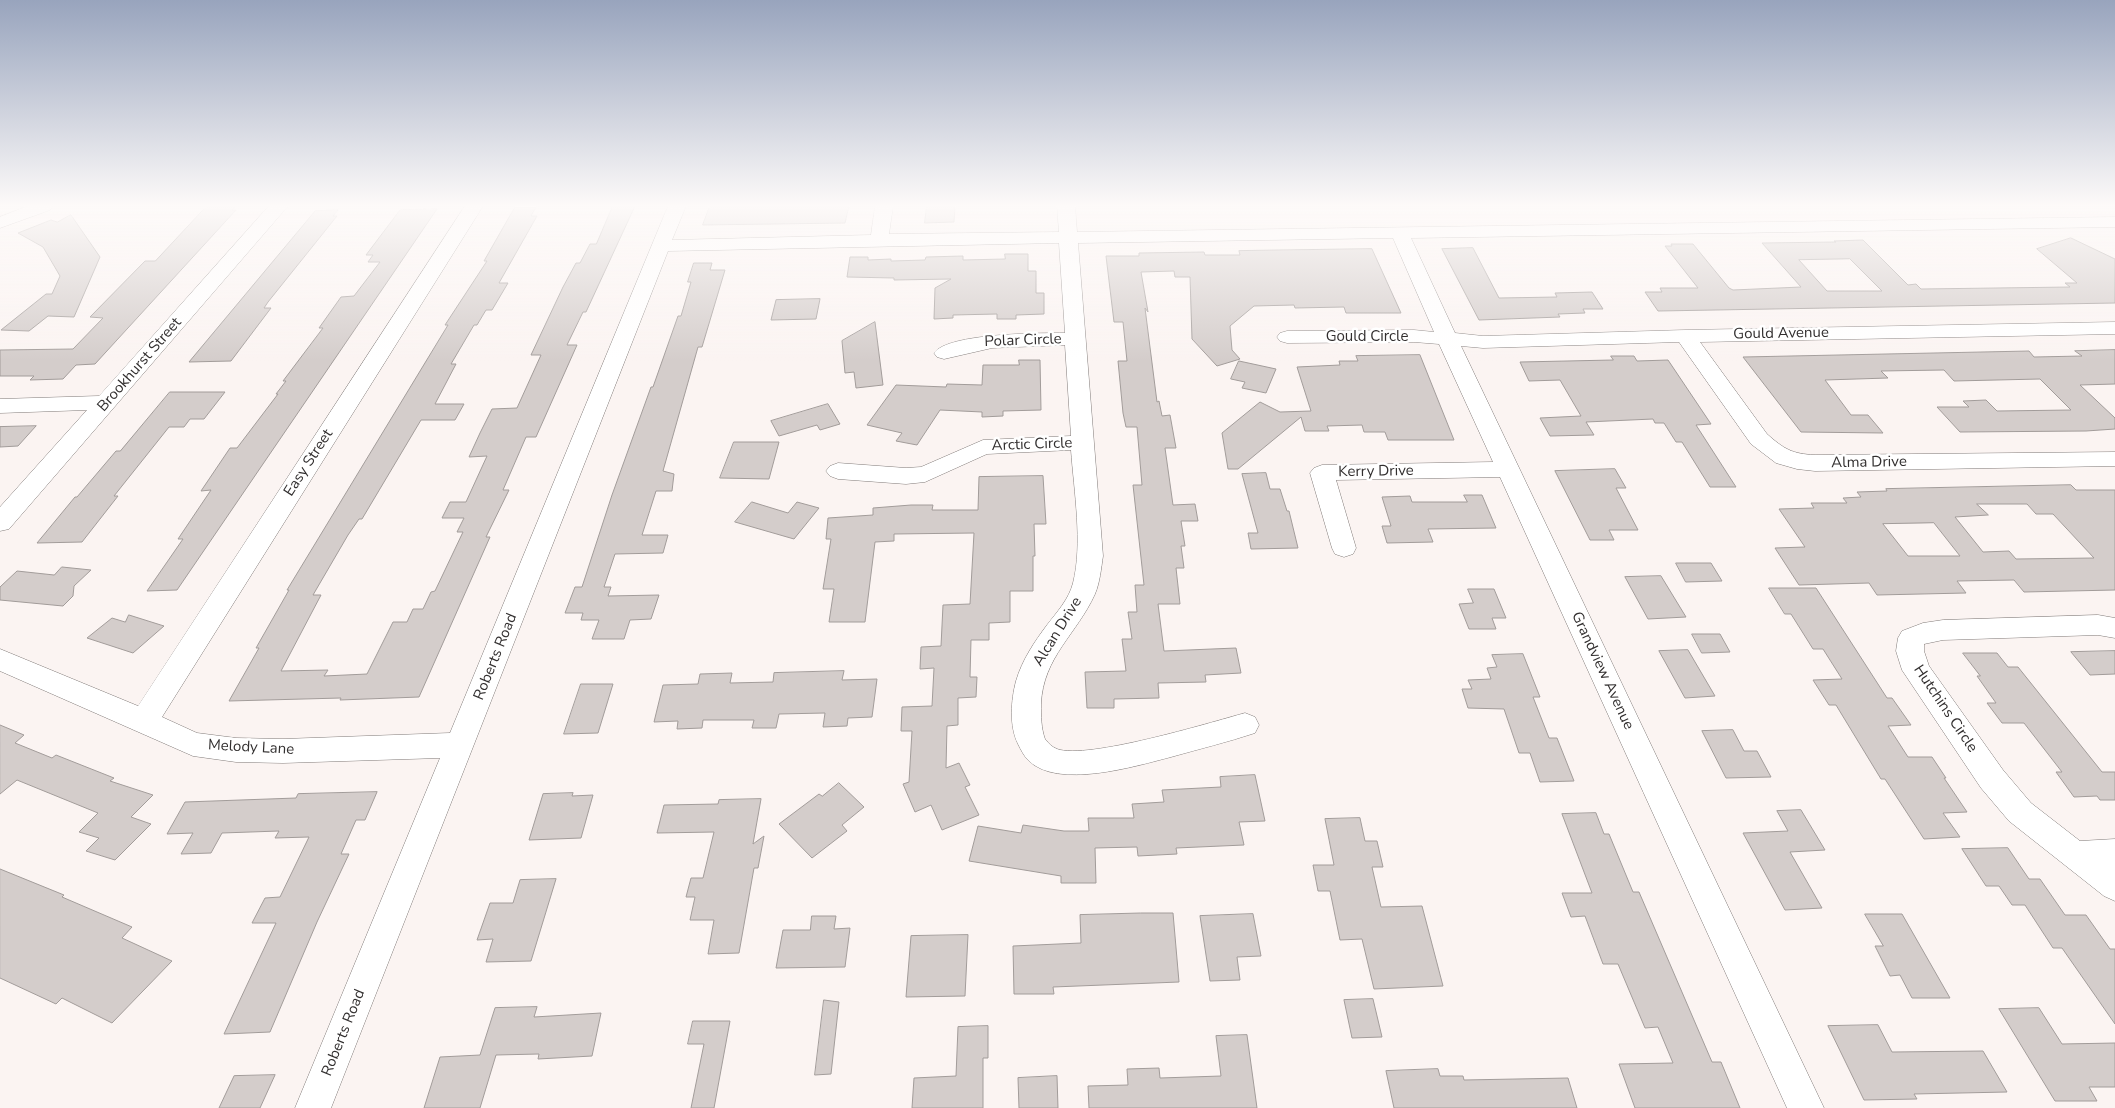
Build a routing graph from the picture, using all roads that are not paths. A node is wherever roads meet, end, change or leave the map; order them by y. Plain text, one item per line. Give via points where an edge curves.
1 (234, 258) edge
2 (441, 258) edge
3 (657, 258) edge
4 (1070, 258) edge
5 (1411, 258) edge
6 (2115, 328) edge
7 (1685, 336) junction
8 (1074, 338) junction
9 (1287, 338) dead end
10 (1447, 339) junction
11 (944, 353) dead end
12 (106, 403) junction
13 (0, 406) edge
14 (1082, 443) junction
15 (2115, 458) edge
16 (1508, 468) junction
17 (838, 471) dead end
18 (0, 523) edge
19 (1344, 548) dead end
20 (2115, 628) edge
21 (0, 658) edge
22 (144, 721) junction
23 (1245, 725) dead end
24 (460, 745) junction
25 (2115, 853) edge
26 (2074, 855) junction
27 (2115, 886) edge
28 (313, 1108) edge
29 (1806, 1108) edge

1 - 12 street, Brookhurst Street
2 - 22 street, Easy Street
3 - 24 street, Roberts Road
4 - 8 street, Alcan Drive
5 - 10 street, Grandview Avenue
6 - 7 street, Gould Avenue
7 - 10 street, Gould Avenue via 1483,342
7 - 15 street, Alma Drive via 1758,439 1785,460 1816,464
8 - 11 street, Polar Circle via 993,341
8 - 14 street, Alcan Drive
9 - 10 street, Gould Circle via 1414,336
10 - 16 street, Grandview Avenue
12 - 13 street
12 - 18 street, Brookhurst Street
14 - 17 street, Arctic Circle via 983,448 925,474 906,476
14 - 23 street, Alcan Drive via 1090,556 1087,578 1081,596 1033,672 1027,692 1028,735 1032,746 1055,761 1086,762
16 - 19 street, Kerry Drive via 1322,473
16 - 29 street, Grandview Avenue
20 - 26 street, Hutchins Circle via 2098,625 1943,630 1912,638 1910,652 1916,670 1992,778 2020,812
21 - 22 street, Melody Lane
22 - 24 street, Melody Lane via 193,744 236,750
24 - 28 street, Roberts Road
25 - 26 street
26 - 27 street, Hutchins Circle

